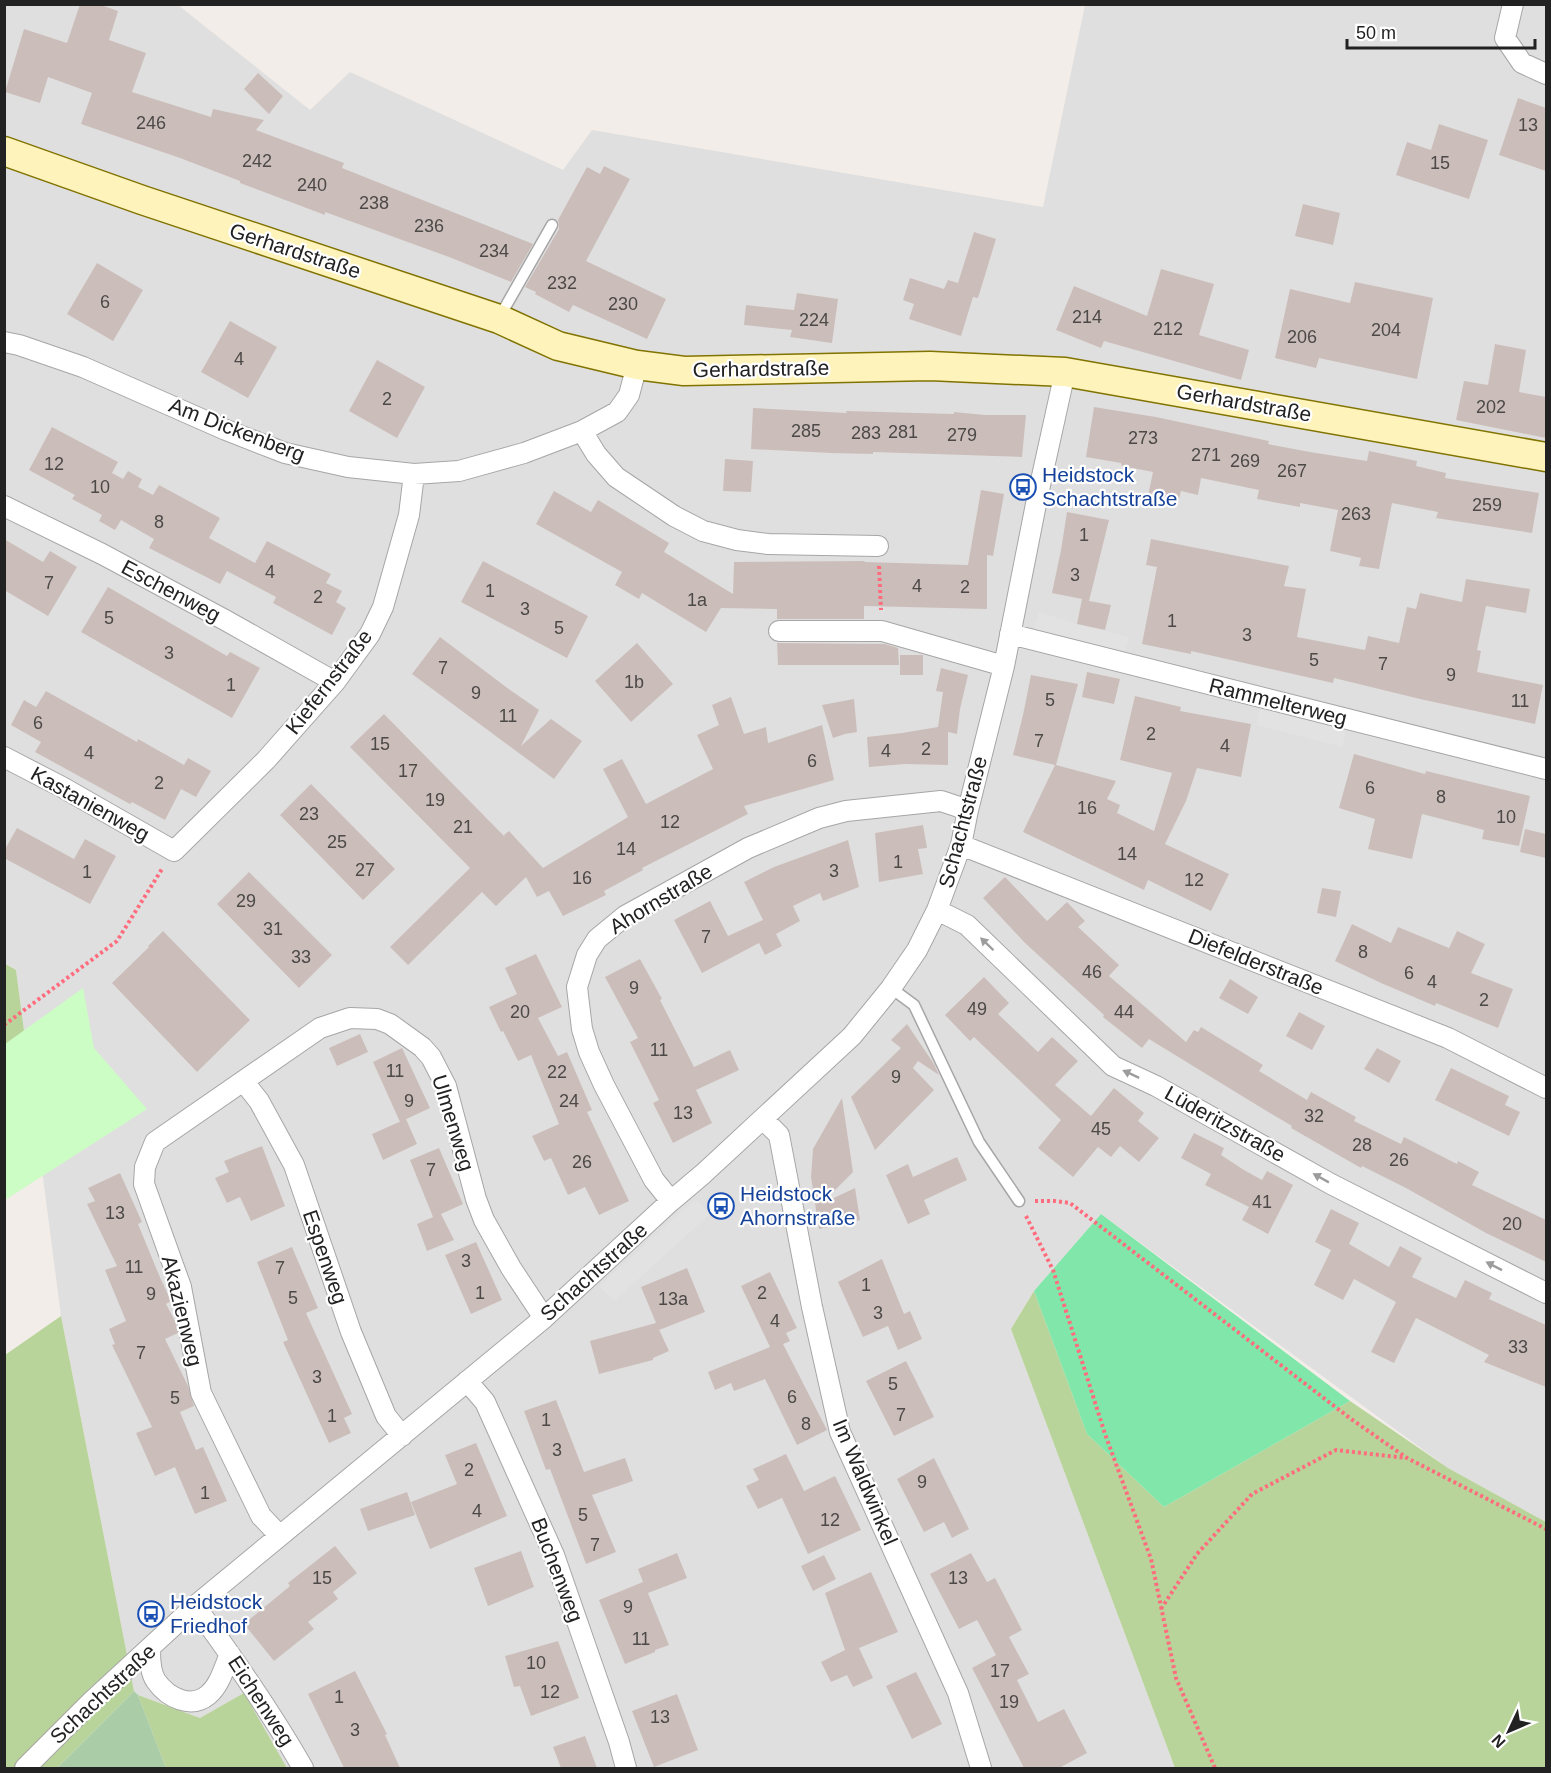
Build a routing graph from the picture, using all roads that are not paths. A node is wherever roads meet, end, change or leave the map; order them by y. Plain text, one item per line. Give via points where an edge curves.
1 (1513, 4) edge
2 (1546, 74) edge
3 (4, 151) edge
4 (552, 225) dead end
5 (499, 319) junction
6 (4, 342) edge
7 (637, 365) junction
8 (1065, 372) junction
9 (582, 431) junction
10 (1546, 457) edge
11 (414, 474) junction
12 (4, 506) edge
13 (878, 546) road end
14 (779, 631) dead end
15 (1010, 634) junction
16 (1004, 666) junction
17 (335, 682) junction
18 (4, 757) edge
19 (1546, 769) edge
20 (968, 810) junction
21 (961, 845) junction
22 (174, 851) joint
23 (937, 910) junction
24 (891, 988) junction
25 (244, 1082) junction
26 (1546, 1088) edge
27 (763, 1119) junction
28 (671, 1201) junction
29 (1019, 1202) road end
30 (1546, 1293) edge
31 (544, 1318) junction
32 (467, 1381) junction
33 (402, 1436) junction
34 (280, 1536) junction
35 (195, 1606) junction
36 (150, 1650) junction
37 (230, 1654) junction
38 (26, 1768) edge
39 (303, 1768) edge
40 (626, 1768) edge
41 (981, 1768) edge

1 - 2 street via 1505,38 1522,63
3 - 5 street, Gerhardstraße
4 - 5 lane
5 - 7 street, Gerhardstraße via 558,346
6 - 11 street, Am Dickenberg via 83,367 285,453
7 - 8 street, Gerhardstraße via 684,370 930,366
7 - 9 street, Am Dickenberg via 629,394 617,412
8 - 10 street, Gerhardstraße
8 - 15 street, Schachtstraße
9 - 11 street, Am Dickenberg via 525,453 459,471
9 - 13 street via 616,477 704,531 768,544
11 - 17 street, Kiefernstraße via 409,515 383,607 370,634
12 - 17 street, Eschenweg via 102,554
14 - 16 street via 882,631
15 - 16 street, Schachtstraße
15 - 19 street, Rammelterweg
16 - 20 street, Schachtstraße
17 - 22 street, Kiefernstraße via 266,760
18 - 22 street, Kastanienweg
20 - 21 street, Schachtstraße
20 - 28 street, Ahornstraße via 941,801 819,818 748,848 625,916 597,939 587,955 577,987 582,1029 604,1085 654,1180
21 - 23 street, Schachtstraße
21 - 26 street, Diefelderstraße via 1448,1038
23 - 24 street, Schachtstraße via 917,950
30 -> 23 street, Lüderitzstraße via 1330,1184 1113,1066 967,925
24 - 27 street, Schachtstraße via 852,1036
24 - 29 lane via 914,1005 979,1142
25 - 31 street, Ulmenweg via 320,1028 350,1018 377,1019 390,1024 422,1047 446,1086 484,1220
25 - 33 street, Espenweg via 259,1101 294,1165 351,1332 386,1416
25 - 34 street, Akazienweg via 155,1142 145,1167 144,1184 181,1287 201,1393 261,1516
27 - 28 street, Schachtstraße
27 - 41 street, Im Waldwinkel via 779,1135 840,1432 958,1694
28 - 31 street, Schachtstraße
31 - 32 street, Schachtstraße
32 - 33 street, Schachtstraße
32 - 40 street, Buchenweg via 485,1402 554,1555
33 - 34 street, Schachtstraße
34 - 35 street, Schachtstraße
35 - 36 street, Schachtstraße
35 - 37 street, Eichenweg
36 - 37 street via 156,1681 173,1697 187,1702 209,1694
36 - 38 street, Schachtstraße via 92,1701
37 - 39 street, Eichenweg

